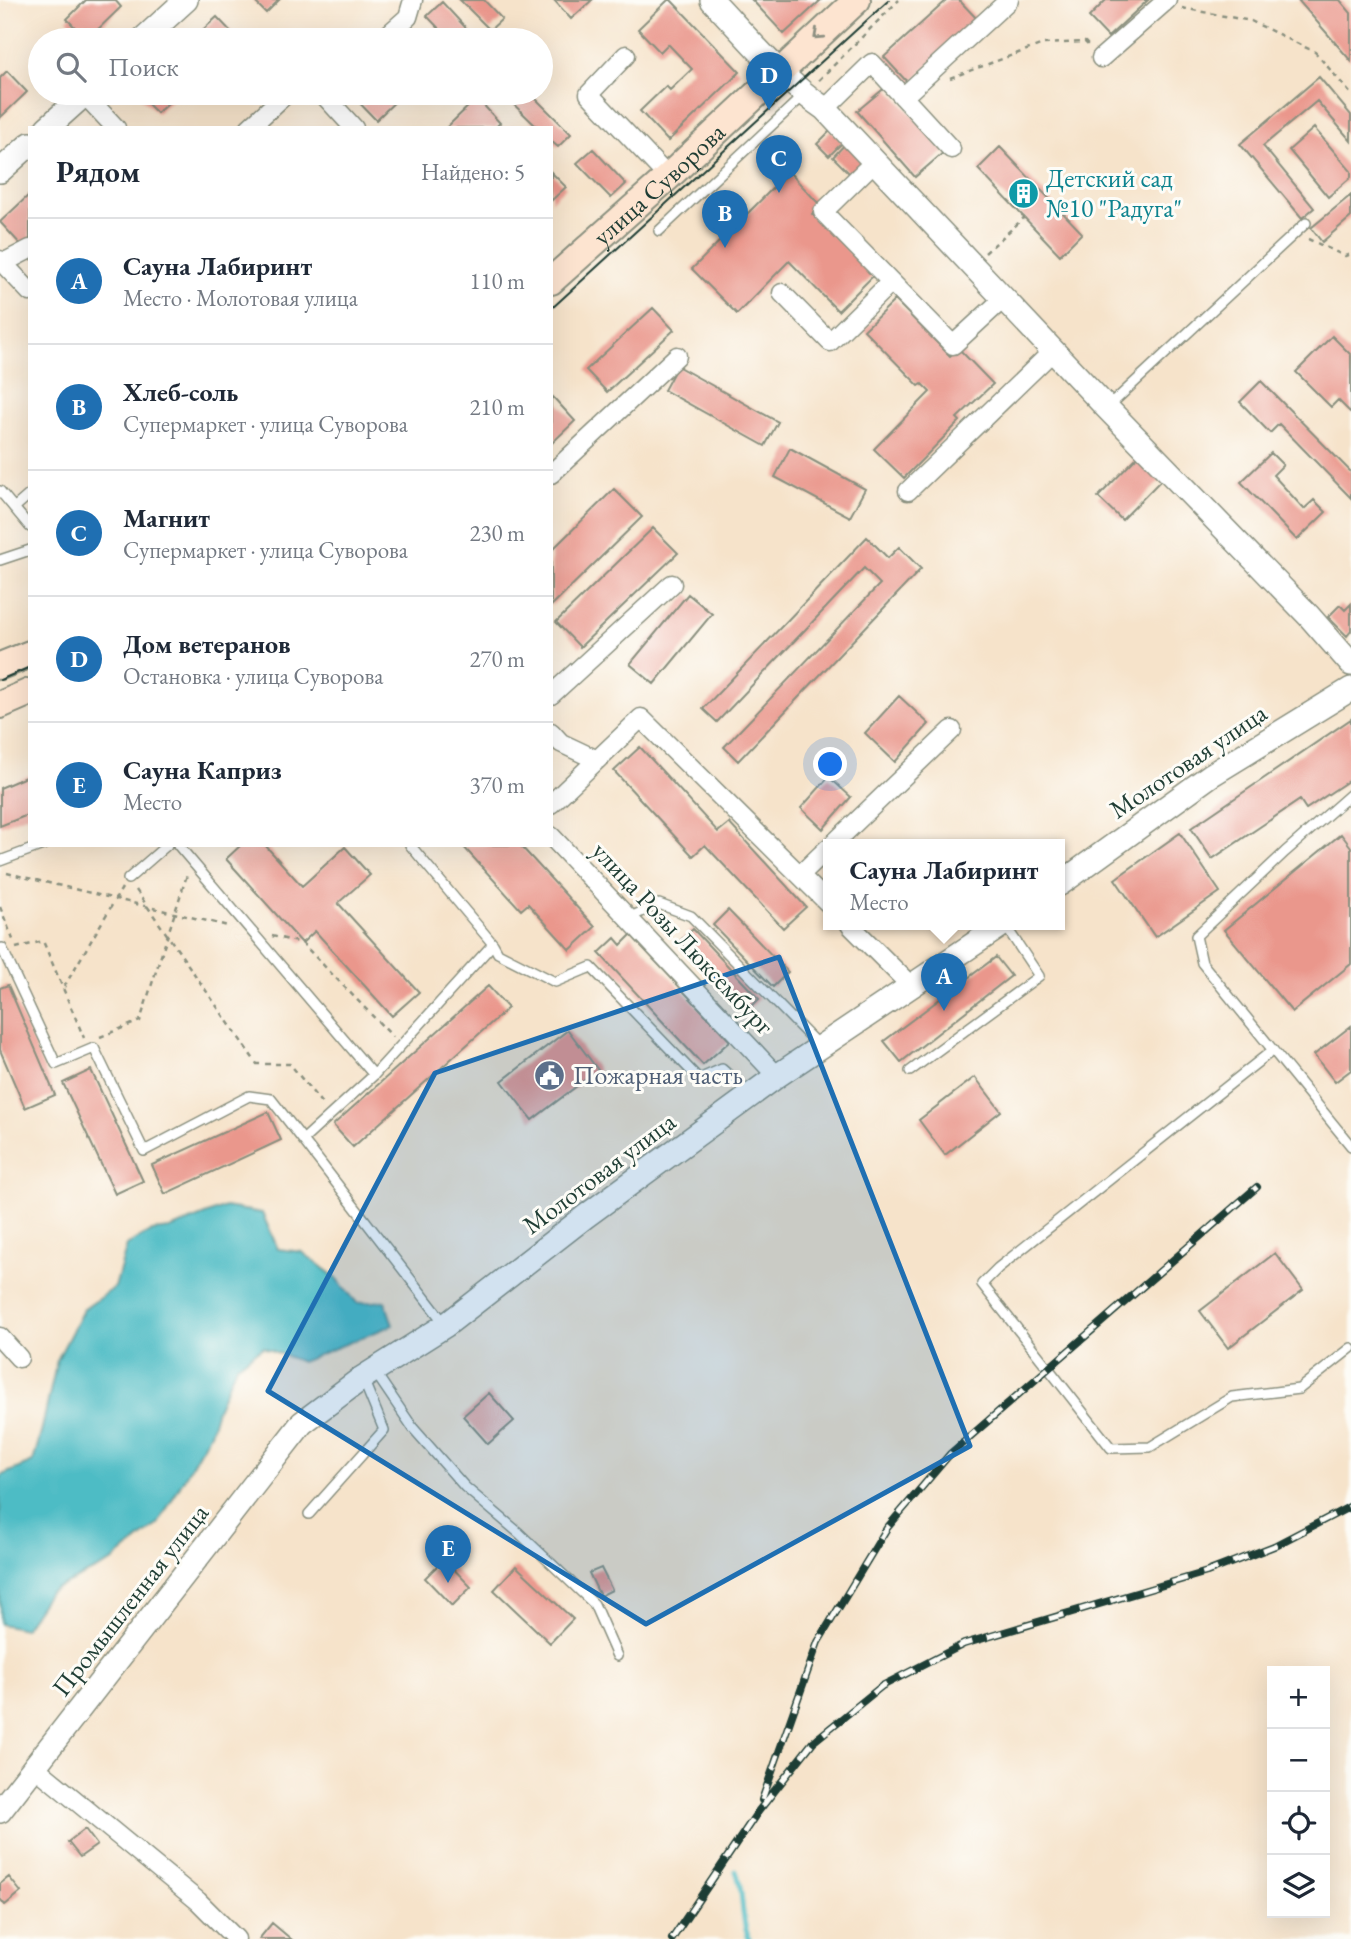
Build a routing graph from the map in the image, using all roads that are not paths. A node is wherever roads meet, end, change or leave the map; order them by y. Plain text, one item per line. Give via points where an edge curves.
1 (186, 0) edge
2 (413, 0) edge
3 (712, 0) edge
4 (856, 0) edge
5 (1009, 0) edge
6 (1165, 2) edge
7 (155, 28) edge
8 (396, 28) edge
9 (626, 55) dead end
10 (1101, 58) road end
11 (779, 71) junction
12 (804, 95) junction
13 (903, 97) junction
14 (73, 105) edge
15 (95, 105) edge
16 (274, 105) edge
17 (334, 105) edge
18 (825, 109) junction
19 (49, 126) edge
20 (114, 126) edge
21 (251, 126) edge
22 (352, 126) edge
23 (28, 146) edge
24 (951, 149) dead end
25 (875, 161) junction
26 (0, 170) edge
27 (668, 177) junction
28 (1306, 223) dead end
29 (659, 231) dead end
30 (28, 250) edge
31 (2, 261) edge
32 (553, 279) edge
33 (891, 282) junction
34 (28, 290) edge
35 (782, 293) dead end
36 (1004, 298) junction
37 (1054, 350) junction
38 (677, 356) dead end
39 (1107, 408) junction
40 (553, 472) edge
41 (0, 491) edge
42 (908, 491) dead end
43 (28, 496) edge
44 (14, 508) junction
45 (28, 525) edge
46 (28, 551) edge
47 (0, 560) edge
48 (672, 584) dead end
49 (28, 655) edge
50 (1351, 664) edge
51 (0, 666) edge
52 (1351, 689) edge
53 (28, 693) edge
54 (553, 693) edge
55 (0, 705) edge
56 (952, 730) dead end
57 (553, 734) edge
58 (597, 760) junction
59 (1351, 794) edge
60 (553, 802) edge
61 (553, 838) edge
62 (838, 839) edge
63 (38, 847) edge
64 (165, 847) edge
65 (180, 847) edge
66 (412, 847) edge
67 (823, 853) edge
68 (0, 861) edge
69 (800, 875) junction
70 (128, 879) road end
71 (1065, 880) edge
72 (823, 898) edge
73 (628, 918) junction
74 (855, 930) edge
75 (996, 930) edge
76 (1007, 930) edge
77 (493, 944) junction
78 (0, 949) edge
79 (911, 986) junction
80 (820, 1047) junction
81 (1273, 1050) junction
82 (910, 1071) dead end
83 (374, 1075) junction
84 (777, 1076) junction
85 (751, 1095) junction
86 (303, 1140) junction
87 (1351, 1146) edge
88 (446, 1325) junction
89 (0, 1337) edge
90 (1351, 1348) edge
91 (19, 1358) dead end
92 (368, 1374) junction
93 (302, 1423) joint
94 (309, 1514) dead end
95 (617, 1656) dead end
96 (36, 1768) junction
97 (0, 1811) edge
98 (233, 1938) edge

1 - 7 street
2 - 8 street via 408,17
3 - 11 street
4 -> 11 main road, улица Суворова
5 - 13 street
6 - 10 street
9 - 27 street via 589,94
11 - 12 street
11 - 27 main road, улица Суворова
12 - 18 street
12 - 29 lane
13 - 18 street via 872,63
13 - 24 street
14 - 19 street
15 - 20 street
16 - 21 street
17 - 22 street
18 - 25 street
23 - 26 street
25 - 33 street via 823,212
25 - 36 street
27 - 32 main road, улица Суворова
28 - 39 lane
30 - 31 street
31 - 34 street
33 - 35 street via 831,342
33 - 36 street via 953,345
36 - 37 street
37 - 39 street
37 - 42 street
38 - 40 street
39 - 50 street
41 - 44 lane
43 - 44 lane
44 - 45 lane
46 - 47 lane
48 - 54 street
49 - 51 main road
52 - 71 street, Молотовая улица via 1211,775
53 - 55 main road
56 - 62 street
57 - 58 street via 561,743
58 - 60 street
58 - 69 street via 641,718
59 - 81 lane via 1196,936 1202,963
61 - 73 street, улица Розы Люксембург
63 - 68 lane
64 - 70 lane
65 - 83 lane
66 - 77 lane
67 - 69 street
69 - 72 street
73 - 80 lane via 659,904 691,916
73 - 84 street, улица Розы Люксембург
74 - 79 street
75 - 79 street, Молотовая улица
76 - 82 lane via 1039,976
77 - 83 lane
77 - 85 lane via 498,953 555,982 591,967 699,1079 722,1069
78 - 86 lane via 56,1064 94,1048 144,1152 248,1096 271,1099
79 - 80 street, Молотовая улица
80 - 84 street, Молотовая улица
81 - 87 lane
81 - 90 lane via 982,1284 1111,1448 1150,1447 1232,1397 1298,1389
83 - 86 lane
84 - 85 street, Молотовая улица
85 - 88 street, Молотовая улица
86 - 88 lane
88 - 92 street, Молотовая улица
89 - 91 street
92 - 93 street, Молотовая улица
92 - 94 lane via 384,1430
92 - 95 lane via 465,1487 594,1604
93 - 96 street, Промышленная улица
96 - 97 street, Промышленная улица
96 - 98 street via 198,1901

